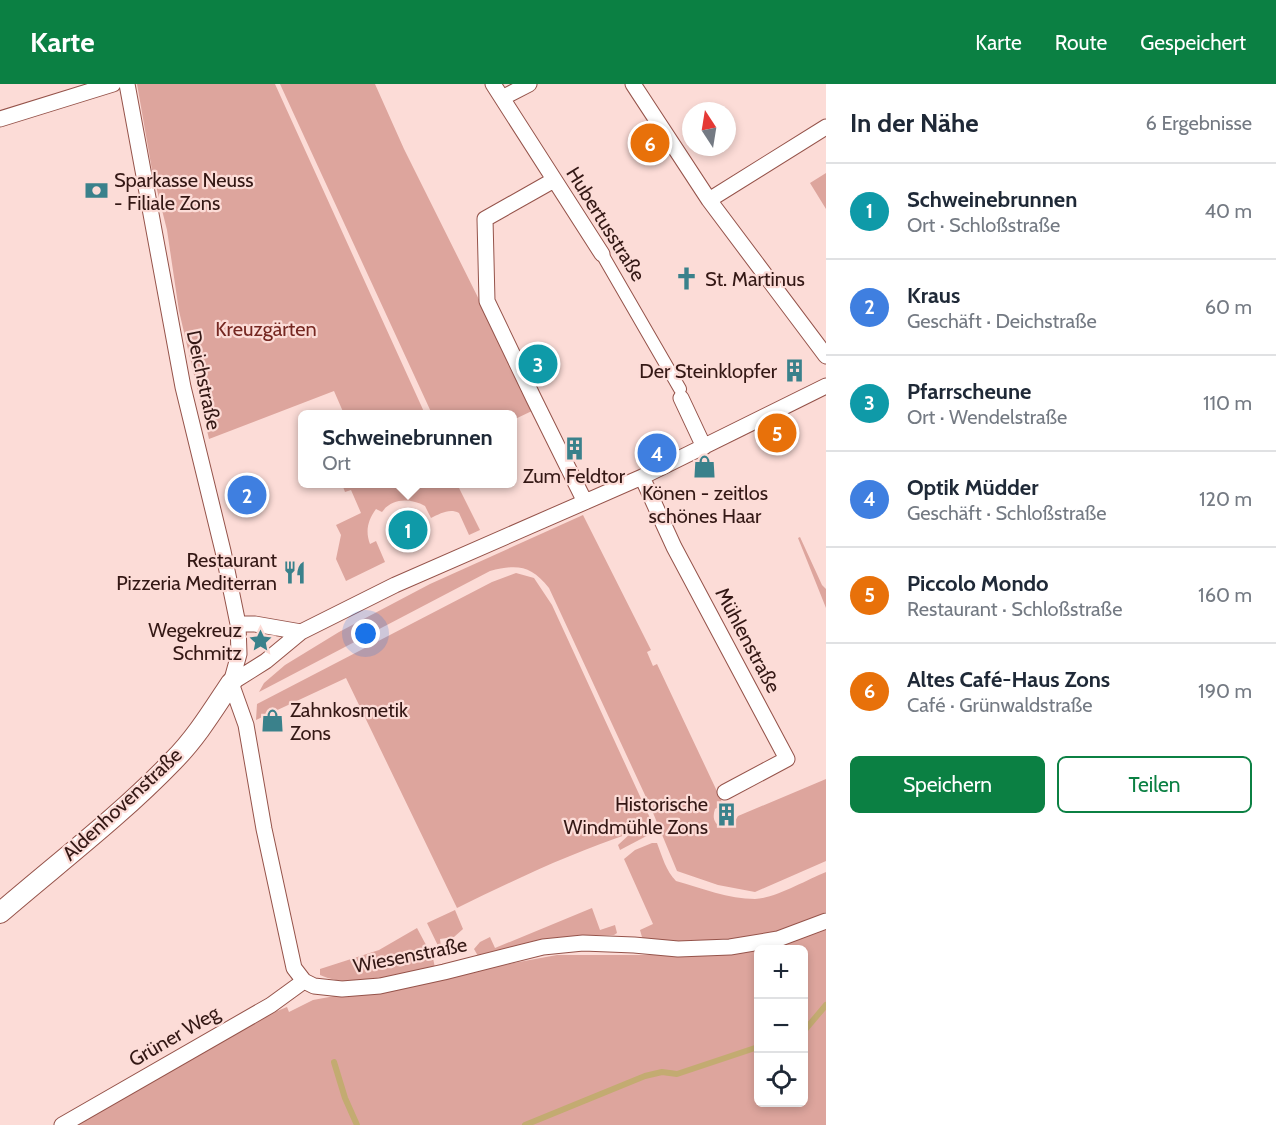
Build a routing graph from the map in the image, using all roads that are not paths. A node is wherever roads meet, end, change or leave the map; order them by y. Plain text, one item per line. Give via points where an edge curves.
1 (113, 84) edge
2 (127, 84) edge
3 (493, 84) edge
4 (529, 84) edge
5 (633, 84) edge
6 (502, 98) junction
7 (0, 118) edge
8 (826, 127) edge
9 (554, 180) junction
10 (709, 200) junction
11 (602, 254) joint
12 (826, 356) edge
13 (826, 386) edge
14 (681, 393) joint
15 (704, 447) junction
16 (642, 477) junction
17 (585, 502) junction
18 (238, 624) junction
19 (302, 632) junction
20 (231, 683) junction
21 (725, 792) dead end
22 (0, 913) edge
23 (826, 921) edge
24 (304, 981) junction
25 (62, 1125) edge

1 - 7 street
2 - 18 street, Deichstraße via 183,387
3 - 6 street, Hubertusstraße
4 - 6 street
5 - 10 street
6 - 9 street, Hubertusstraße
8 - 10 street
9 - 11 street, Hubertusstraße
9 - 17 street via 485,219 488,301
10 - 12 street
11 - 14 street, Hubertusstraße
13 - 15 street
14 - 15 street, Hubertusstraße
15 - 16 street
16 - 17 street
16 - 21 street, Mühlenstraße via 674,547 787,759
17 - 19 street via 395,585
18 - 19 street
18 - 20 street, Deichstraße via 239,654
19 - 20 street
20 - 22 street, Aldenhovenstraße via 175,760
20 - 24 street via 246,725 294,968
23 - 24 street, Wiesenstraße via 778,939 730,947 678,949 583,943 543,947 380,986 342,989
24 - 25 street, Grüner Weg via 271,1005

